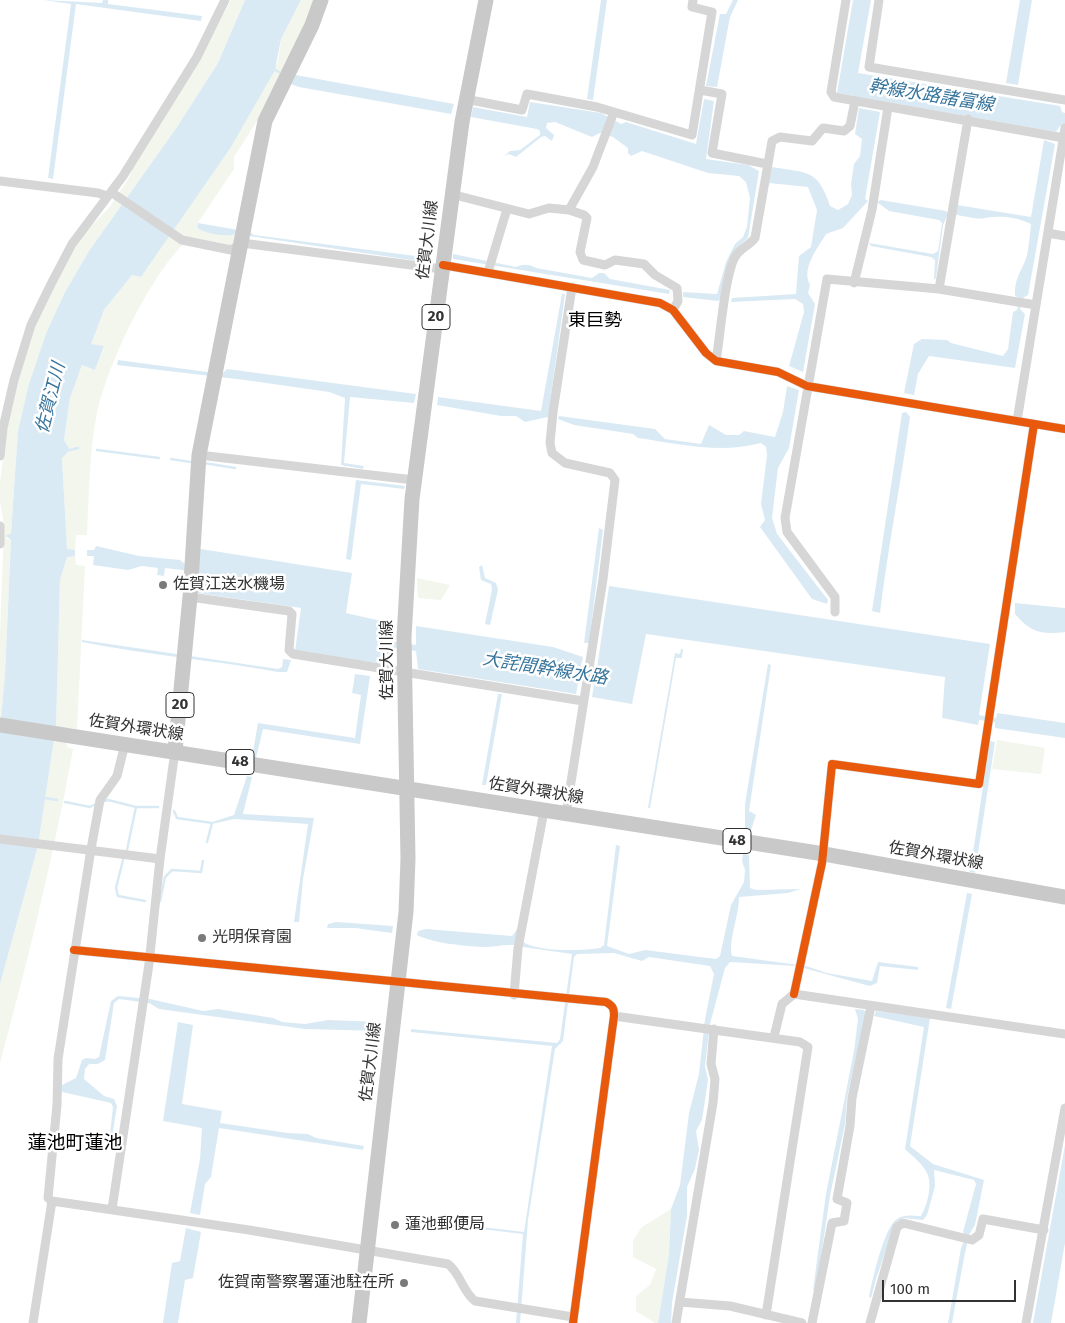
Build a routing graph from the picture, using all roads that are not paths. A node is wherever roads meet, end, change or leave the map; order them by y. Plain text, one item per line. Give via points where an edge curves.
1 (225, 0) edge
2 (322, 0) edge
3 (486, 0) edge
4 (693, 0) edge
5 (846, 0) edge
6 (880, 0) edge
7 (700, 90) junction
8 (465, 99) junction
9 (1065, 100) edge
10 (855, 101) junction
11 (888, 106) junction
12 (614, 112) junction
13 (968, 120) junction
14 (1064, 132) edge
15 (767, 164) junction
16 (0, 181) edge
17 (109, 194) junction
18 (451, 194) junction
19 (508, 209) junction
20 (569, 210) junction
21 (1048, 233) junction
22 (1065, 236) edge
23 (244, 237) junction
24 (442, 267) junction
25 (488, 272) junction
26 (854, 283) junction
27 (572, 287) junction
28 (939, 289) junction
29 (1036, 305) junction
30 (673, 310) junction
31 (716, 361) junction
32 (807, 386) junction
33 (1017, 421) junction
34 (1034, 424) junction
35 (1065, 429) edge
36 (199, 455) junction
37 (0, 456) edge
38 (414, 480) junction
39 (0, 526) edge
40 (0, 544) edge
41 (190, 597) junction
42 (835, 612) dead end
43 (404, 672) junction
44 (583, 701) junction
45 (0, 725) edge
46 (125, 744) junction
47 (175, 751) junction
48 (407, 788) junction
49 (544, 811) junction
50 (566, 814) junction
51 (0, 839) edge
52 (90, 849) junction
53 (824, 854) junction
54 (160, 859) junction
55 (1065, 897) edge
56 (74, 950) junction
57 (148, 958) junction
58 (398, 983) junction
59 (794, 994) junction
60 (514, 995) junction
61 (871, 1006) junction
62 (614, 1016) junction
63 (709, 1028) junction
64 (1065, 1034) edge
65 (774, 1038) junction
66 (1065, 1108) edge
67 (52, 1201) junction
68 (112, 1208) junction
69 (1044, 1230) junction
70 (367, 1251) junction
71 (680, 1302) junction
72 (766, 1315) junction
73 (573, 1320) edge
74 (33, 1323) edge
75 (359, 1323) edge
76 (676, 1323) edge
77 (802, 1323) edge
78 (812, 1323) edge
79 (870, 1323) edge
80 (1026, 1323) edge

1 - 17 street via 197,57
2 - 23 main road, 20 via 265,122
3 - 8 main road, 佐賀大川線 / 20
4 - 7 street via 692,7 712,12
5 - 10 street via 831,92 834,97
6 - 9 street via 869,67
7 - 12 street via 692,135
7 - 15 street via 722,94 712,154
8 - 12 street via 522,110 527,94
8 - 18 main road, 佐賀大川線 / 20
10 - 11 street
10 - 15 street via 850,126 844,131 823,128 812,140 780,137 772,141
11 - 13 street
11 - 26 street via 872,210
12 - 20 street via 605,140
13 - 14 street
13 - 28 street
14 - 21 street
15 - 31 street via 755,238 738,251 731,267
16 - 17 street
17 - 23 street via 182,240 231,250
17 - 37 street via 72,244 31,326 14,380
18 - 19 street
18 - 24 main road, 佐賀大川線 / 20
19 - 20 street via 529,214 550,208
19 - 25 street
20 - 30 street via 587,218 580,252 584,260 605,264 615,260 644,264 677,288 678,301
21 - 22 street
21 - 29 street
23 - 24 street
23 - 36 main road, 20
24 - 25 street
24 - 38 main road, 佐賀大川線 / 20
25 - 27 street
26 - 28 street
26 - 32 street via 827,279
27 - 30 street via 660,303
27 - 44 street via 553,412 552,453 565,463 610,472 615,480
28 - 29 street
29 - 33 street
30 - 31 street
31 - 32 street via 778,372
32 - 33 street
32 - 42 street via 785,518 787,532 835,597
33 - 34 street
34 - 35 street
34 - 53 street via 979,784 832,764
36 - 38 street
36 - 41 main road, 20
38 - 43 main road, 佐賀大川線 / 20
39 - 40 street
41 - 43 street via 290,611 289,650 293,654
41 - 47 main road, 20
43 - 44 street
43 - 48 main road, 佐賀大川線 / 20
44 - 50 street
45 - 46 main road, 佐賀外環状線 / 48
46 - 47 main road, 佐賀外環状線 / 48
46 - 52 street via 117,776 99,804
47 - 48 main road, 佐賀外環状線 / 48
47 - 54 street
48 - 49 main road, 佐賀外環状線 / 48
48 - 58 main road, 佐賀大川線 / 20 via 406,912
49 - 50 main road, 佐賀外環状線 / 48
49 - 60 street via 519,944
50 - 53 main road, 佐賀外環状線 / 48
51 - 52 street
52 - 54 street
52 - 56 street
53 - 55 main road, 佐賀外環状線 / 48
53 - 59 street
54 - 57 street
56 - 57 street
56 - 67 street via 58,1059 48,1198
57 - 58 street
57 - 68 street
58 - 60 street
58 - 70 main road, 佐賀大川線 / 20
59 - 61 street
59 - 65 street via 782,1004
60 - 62 street via 606,1002 614,1009
61 - 64 street
61 - 78 street via 852,1098 837,1199 847,1203 844,1220 832,1223
62 - 63 street
62 - 73 street
63 - 65 street
63 - 71 street via 715,1079 713,1103
65 - 72 street via 805,1043 808,1047
66 - 69 street
67 - 68 street
67 - 74 street
68 - 70 street
69 - 79 street via 983,1219 979,1235 968,1239 902,1223 897,1227
69 - 80 street
70 - 73 street via 448,1264 457,1271 468,1296 475,1301
70 - 75 main road, 佐賀大川線 / 20
71 - 72 street via 730,1306
71 - 76 street
72 - 77 street

